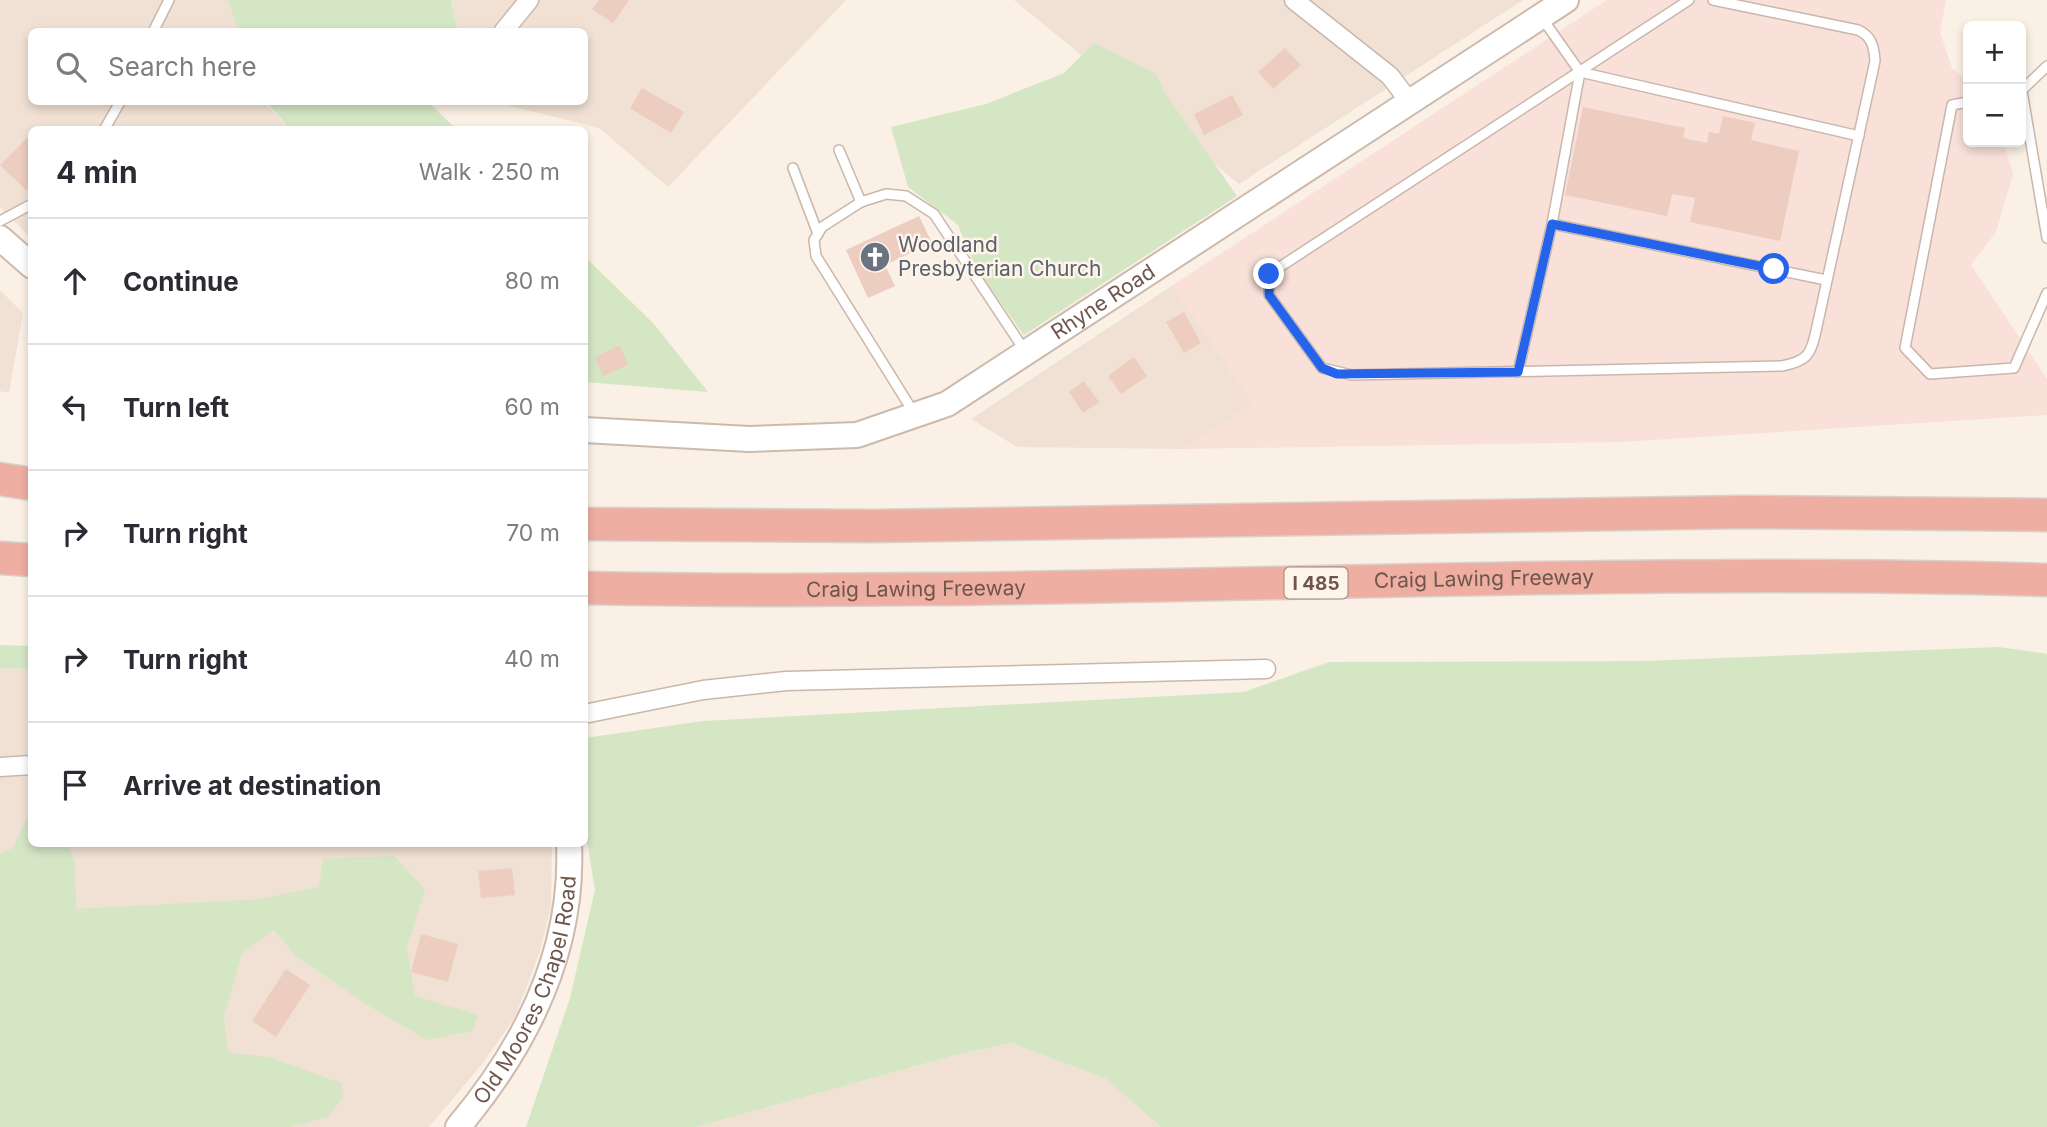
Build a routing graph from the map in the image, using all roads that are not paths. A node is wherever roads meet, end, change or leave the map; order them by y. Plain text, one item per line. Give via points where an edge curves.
1 (169, 0) edge
2 (529, 0) edge
3 (1294, 0) edge
4 (1566, 0) edge
5 (1689, 0) edge
6 (1713, 0) edge
7 (1541, 16) junction
8 (155, 28) edge
9 (506, 28) edge
10 (2047, 66) edge
11 (1580, 72) junction
12 (2026, 86) edge
13 (1409, 102) junction
14 (1963, 103) edge
15 (118, 105) edge
16 (2026, 119) edge
17 (106, 126) edge
18 (1859, 136) junction
19 (839, 150) dead end
20 (793, 168) dead end
21 (861, 202) junction
22 (28, 206) edge
23 (0, 221) edge
24 (1552, 224) junction
25 (818, 234) junction
26 (0, 238) edge
27 (2047, 238) edge
28 (28, 262) edge
29 (1826, 280) junction
30 (2047, 293) edge
31 (1026, 353) junction
32 (1518, 372) junction
33 (915, 415) junction
34 (588, 430) edge
35 (0, 479) edge
36 (28, 483) edge
37 (0, 494) edge
38 (28, 496) edge
39 (2047, 515) edge
40 (588, 524) edge
41 (0, 558) edge
42 (28, 560) edge
43 (0, 575) edge
44 (28, 575) edge
45 (2047, 580) edge
46 (588, 588) edge
47 (1266, 670) dead end
48 (588, 713) edge
49 (28, 765) edge
50 (0, 767) edge
51 (569, 847) edge
52 (458, 1127) edge

1 - 8 lane
2 - 9 street
3 - 13 street via 1390,76
4 - 7 street, Rhyne Road
5 - 11 lane
6 - 18 lane via 1865,33 1874,45 1875,61
7 - 11 lane
7 - 13 street, Rhyne Road
10 - 12 lane
11 - 18 lane
11 - 24 lane
11 - 32 lane via 1269,274 1266,285 1322,368 1337,374
13 - 31 street, Rhyne Road
14 - 30 lane via 1952,105 1905,348 1930,374 2014,368
15 - 17 lane
16 - 27 lane
18 - 29 lane
19 - 21 lane
20 - 25 lane
21 - 25 lane
21 - 31 lane via 886,194 905,196 934,214
22 - 23 lane
24 - 29 lane
24 - 32 lane
25 - 33 lane via 816,256
26 - 28 street
29 - 32 lane via 1811,353 1804,362
31 - 33 street, Rhyne Road via 947,404
33 - 34 street, Rhyne Road via 857,435 749,439
35 - 36 highway
37 - 38 highway
39 - 40 highway via 1892,511 873,526
41 - 42 highway
43 - 44 highway
45 - 46 highway, Craig Lawing Freeway / I 485 via 1788,576 884,590
47 - 48 street via 786,681 703,690
49 - 50 street
51 - 52 street, Old Moores Chapel Road via 561,933 537,1010 500,1075

